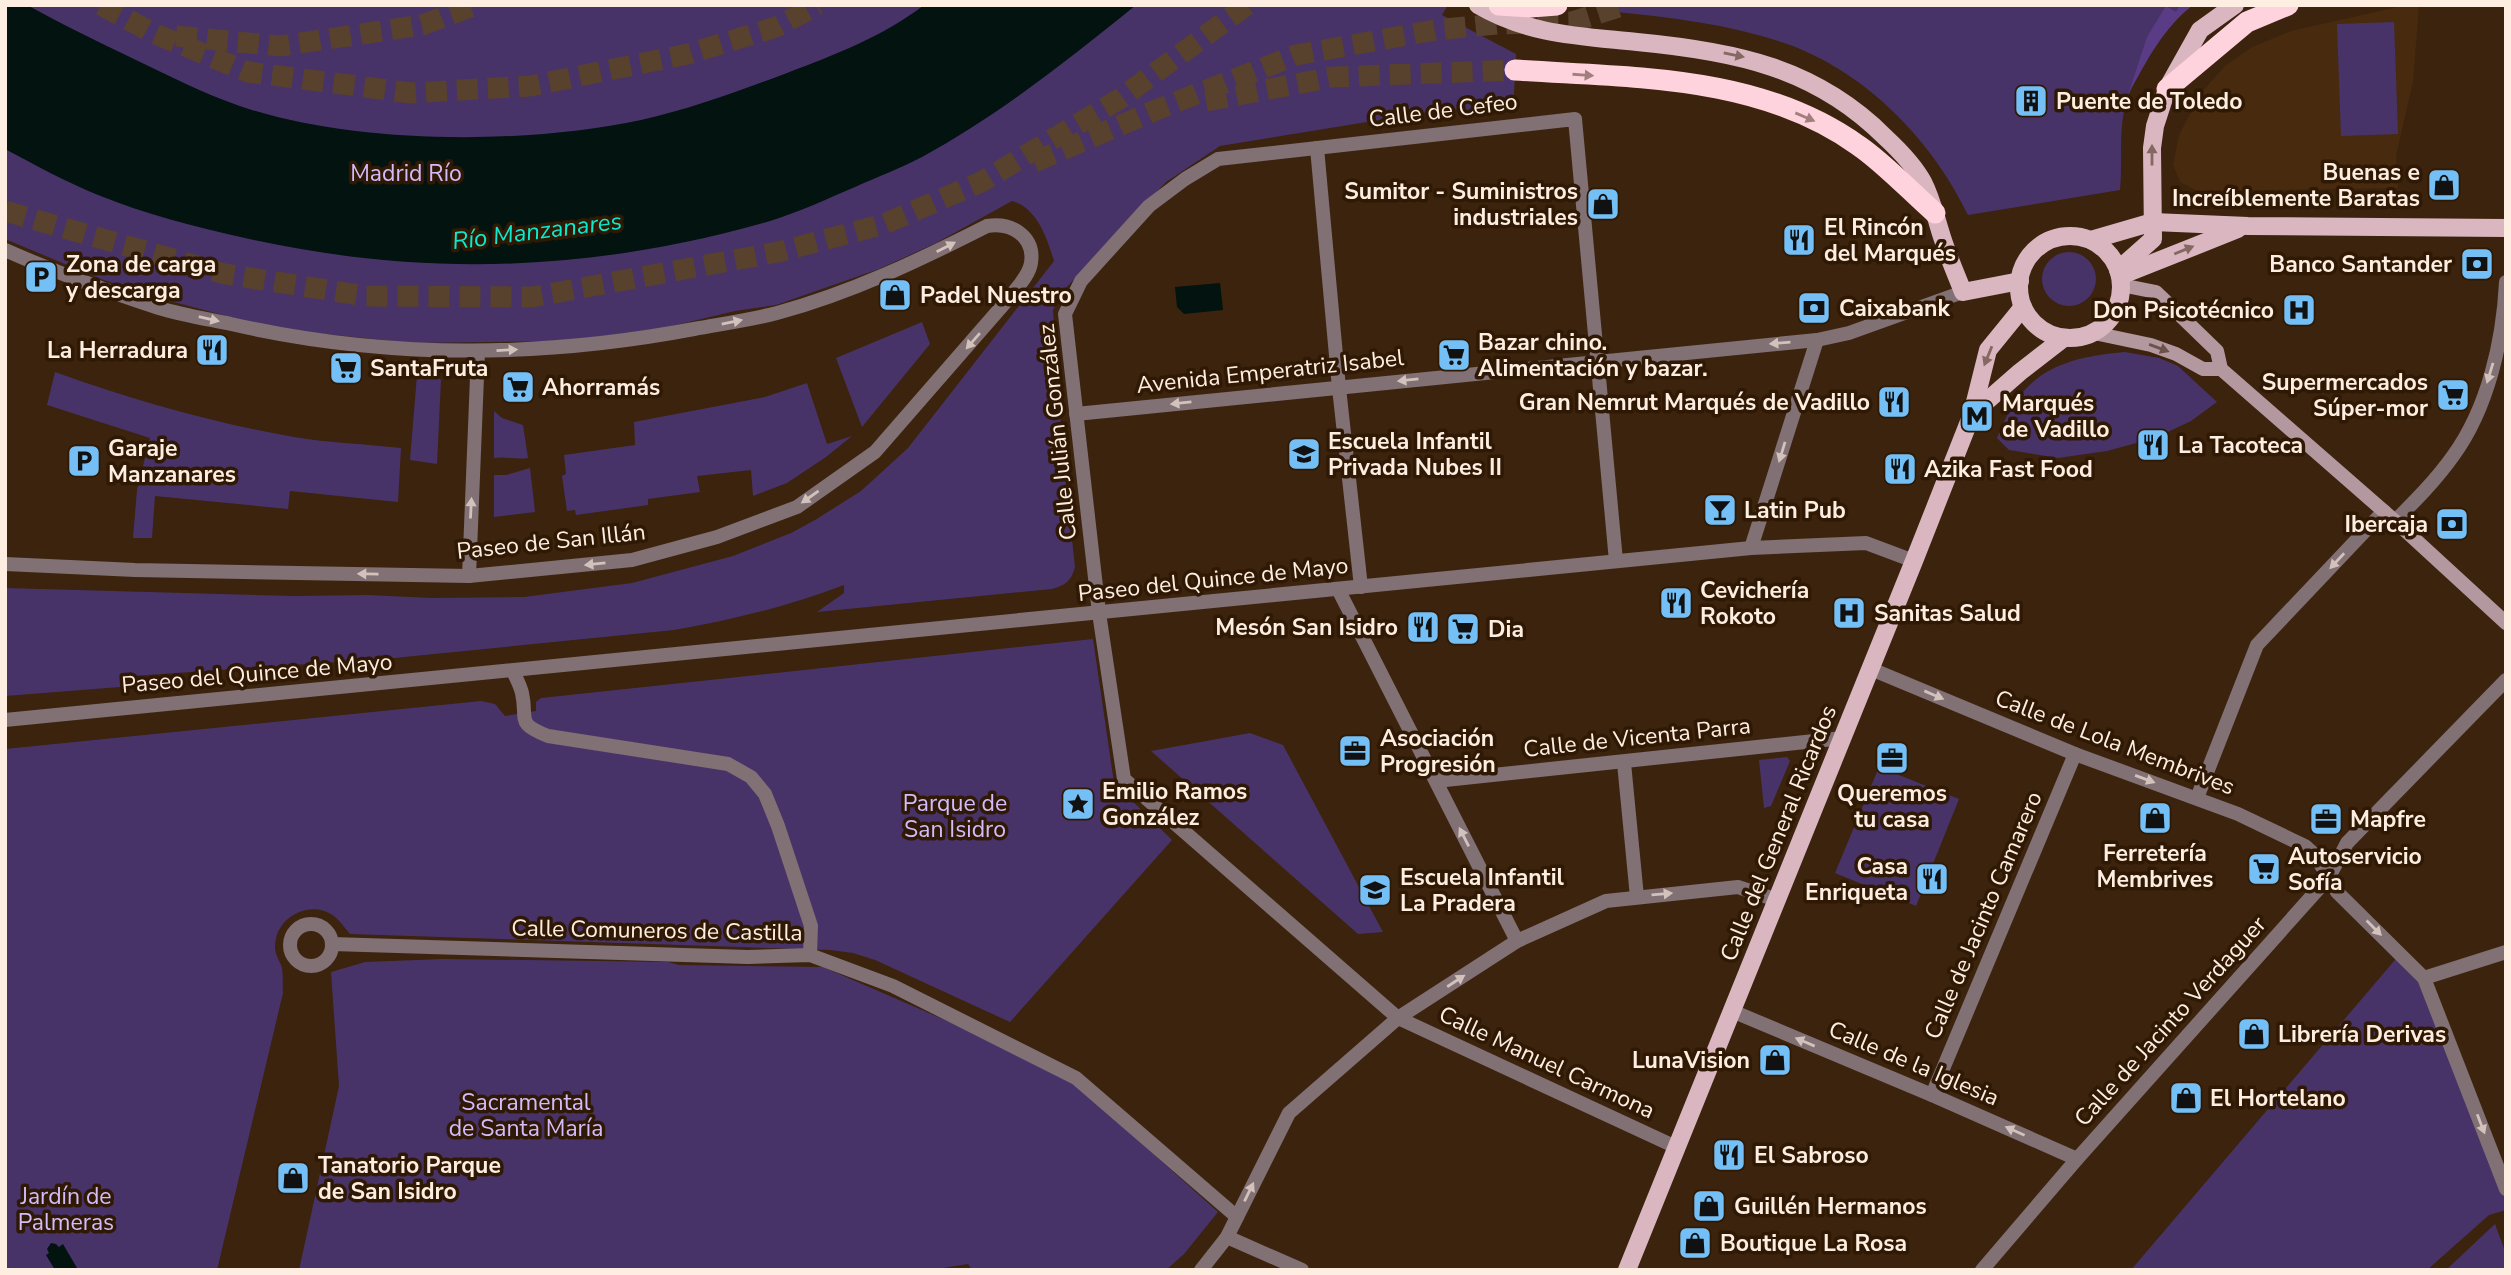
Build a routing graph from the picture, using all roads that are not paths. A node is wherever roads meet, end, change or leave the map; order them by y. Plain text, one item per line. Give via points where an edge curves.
1 (1478, 5) edge
2 (1499, 5) edge
3 (1558, 5) edge
4 (2235, 5) edge
5 (2260, 5) edge
6 (2288, 5) edge
7 (1515, 70) tunnel mouth
8 (2167, 89) junction
9 (1317, 148) junction
10 (1935, 213) junction
11 (2153, 222) junction
12 (2248, 226) junction
13 (2506, 228) edge
14 (2091, 240) junction
15 (5, 250) edge
16 (2120, 277) junction
17 (2020, 281) junction
18 (2506, 282) edge
19 (1963, 292) junction
20 (2023, 307) junction
21 (2094, 333) junction
22 (2064, 338) junction
23 (1817, 340) junction
24 (478, 352) junction
25 (1597, 361) junction
26 (2221, 369) junction
27 (1339, 387) junction
28 (1076, 414) junction
29 (1972, 414) junction
30 (2389, 516) junction
31 (1751, 548) junction
32 (1616, 561) junction
33 (1914, 561) junction
34 (5, 564) edge
35 (469, 576) junction
36 (1361, 587) junction
37 (1338, 589) junction
38 (1098, 613) junction
39 (2506, 623) edge
40 (1871, 669) junction
41 (513, 671) junction
42 (2506, 680) edge
43 (5, 720) edge
44 (1843, 738) junction
45 (2075, 754) junction
46 (1624, 762) junction
47 (1436, 781) junction
48 (2197, 798) junction
49 (2329, 877) junction
50 (1637, 897) junction
51 (1777, 900) junction
52 (1517, 941) junction
53 (332, 944) dead end
54 (2506, 952) edge
55 (810, 955) junction
56 (2424, 978) junction
57 (1732, 1012) junction
58 (1398, 1018) junction
59 (1932, 1095) junction
60 (1676, 1147) junction
61 (2077, 1159) junction
62 (2506, 1189) edge
63 (1237, 1217) junction
64 (1227, 1237) junction
65 (1200, 1270) edge
66 (1302, 1270) edge
67 (1627, 1270) edge
68 (1982, 1270) edge

1 -> 10 main road via 1552,34 1731,54 1798,76 1848,104 1903,155 1923,182
2 - 3 highway
4 - 8 main road via 2200,30
5 - 8 highway via 2206,41
6 - 8 highway via 2248,22
7 -> 10 highway via 1694,83 1751,95 1813,120 1859,146
11 -> 8 main road via 2152,148
9 - 25 street, Calle de Cefeo via 1575,119
9 - 27 street
9 - 28 street, Calle Julián González via 1218,159 1149,206 1114,244 1081,281 1065,314
10 - 19 main road
11 - 12 main road
11 - 14 main road
11 - 16 main road via 2153,239
12 - 13 main road
16 -> 12 main road
14 - 16 main road via 2108,252
14 - 17 main road via 2076,236 2047,242 2026,262
15 -> 24 street via 161,309 283,336 365,347
16 - 21 main road via 2114,315
16 - 26 main road via 2155,292 2217,351
17 - 19 main road
17 - 20 main road
18 -> 30 street via 2496,353 2467,433 2453,456
19 - 23 street, Avenida Emperatriz Isabel
20 - 22 main road via 2045,332
20 -> 29 main road, Calle del General Ricardos via 1988,351
21 - 22 main road
21 -> 26 main road via 2151,345 2203,369
22 - 29 main road, Calle del General Ricardos
23 -> 25 street, Avenida Emperatriz Isabel
23 -> 31 street
35 -> 24 street
24 -> 35 street, Paseo de San Illán via 652,337 777,313 869,282 998,224 1014,227 1027,244 1031,264 1010,297 875,452 797,507 717,537 632,560
25 -> 27 street, Avenida Emperatriz Isabel
25 - 32 street
26 - 30 main road
27 -> 28 street, Avenida Emperatriz Isabel
27 - 36 street
28 - 38 street, Calle Julián González
29 - 33 main road, Calle del General Ricardos
30 - 39 main road
30 -> 48 street via 2257,645
31 - 32 street, Paseo del Quince de Mayo
31 - 33 street, Paseo del Quince de Mayo via 1866,543
32 - 36 street, Paseo del Quince de Mayo
33 - 40 main road, Calle del General Ricardos
35 -> 34 street, Paseo de San Illán
36 - 37 street, Paseo del Quince de Mayo
37 - 38 street, Paseo del Quince de Mayo
37 - 47 street
38 - 41 street, Paseo del Quince de Mayo
38 - 58 street, Calle Julián González via 1124,779
40 - 44 main road, Calle del General Ricardos
40 -> 45 street, Calle de Lola Membrives
41 - 43 street, Paseo del Quince de Mayo
41 - 55 street via 522,693 523,718 532,730 728,764 751,776 765,794 778,826 811,926
42 - 49 street, Calle de Jacinto Verdaguer via 2347,843
44 - 46 street, Calle de Vicenta Parra
44 - 51 main road, Calle del General Ricardos
45 -> 48 street, Calle de Lola Membrives
45 - 59 street, Calle de Jacinto Camarero
46 - 47 street, Calle de Vicenta Parra
46 - 50 street
52 -> 47 street
48 - 49 street, Calle de Lola Membrives via 2305,846
49 -> 56 street, Calle de Lola Membrives via 2337,892
49 - 61 street, Calle de Jacinto Verdaguer
50 -> 51 street via 1738,887
50 - 52 street via 1606,901
51 - 57 main road, Calle del General Ricardos
58 -> 52 street
53 - 55 street, Calle Comuneros de Castilla
54 - 56 street
55 - 63 street, Calle Comuneros de Castilla via 893,986 1076,1078
56 -> 62 street
59 -> 57 street, Calle de la Iglesia
57 - 60 main road, Calle del General Ricardos
58 - 60 street, Calle Manuel Carmona
63 -> 58 street via 1289,1113
61 -> 59 street, Calle de la Iglesia
60 - 67 main road, Calle del General Ricardos
61 - 68 street, Calle de Jacinto Verdaguer
63 - 64 street
64 - 65 street
64 - 66 street

